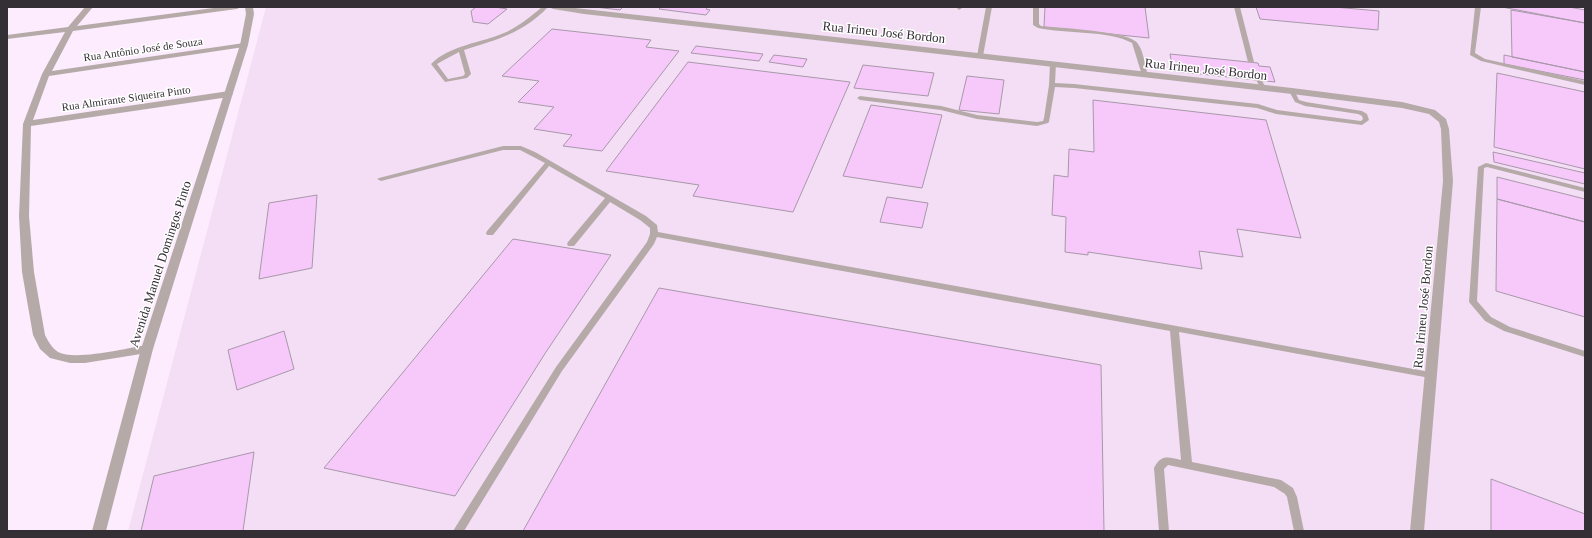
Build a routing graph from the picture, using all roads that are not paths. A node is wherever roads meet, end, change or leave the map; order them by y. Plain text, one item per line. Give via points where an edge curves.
1 (89, 7) edge
2 (237, 7) edge
3 (249, 7) edge
4 (545, 7) edge
5 (553, 7) edge
6 (989, 7) edge
7 (1036, 7) edge
8 (1237, 7) edge
9 (1478, 7) edge
10 (71, 28) junction
11 (7, 37) edge
12 (244, 45) junction
13 (461, 50) junction
14 (980, 56) junction
15 (1251, 62) dead end
16 (1053, 64) junction
17 (46, 74) junction
18 (1145, 75) junction
19 (1585, 83) edge
20 (1052, 86) junction
21 (1292, 91) junction
22 (229, 94) junction
23 (860, 98) dead end
24 (27, 124) junction
25 (548, 163) junction
26 (381, 179) dead end
27 (1585, 190) edge
28 (609, 198) junction
29 (490, 233) dead end
30 (654, 234) junction
31 (571, 244) dead end
32 (1174, 329) junction
33 (147, 349) junction
34 (1585, 354) edge
35 (1430, 375) junction
36 (1187, 465) junction
37 (99, 531) edge
38 (458, 531) edge
39 (1164, 531) edge
40 (1299, 531) edge
41 (1417, 531) edge

1 - 10 street
2 - 10 street
3 - 12 street, Avenida Manuel Domingos Pinto
4 - 13 lane via 521,27 504,36
5 - 14 street, Rua Irineu José Bordon
6 - 14 lane
7 - 18 lane via 1036,24 1040,27 1129,39 1134,43
8 - 15 lane
9 - 19 lane via 1472,54 1495,63
10 - 11 street
10 - 17 street
12 - 17 street, Rua Antônio José de Souza
12 - 22 street, Avenida Manuel Domingos Pinto
13 - 13 lane via 442,57 434,64 447,81 468,74
14 - 16 street, Rua Irineu José Bordon
16 - 18 street, Rua Irineu José Bordon
16 - 20 lane
17 - 24 street
18 - 21 street, Rua Irineu José Bordon via 1261,84
20 - 21 lane via 1089,87 1258,106 1276,112 1346,121 1366,120 1365,115 1360,112 1297,101
20 - 23 lane via 1046,122 1037,124
21 - 35 street, Rua Irineu José Bordon via 1402,105 1432,112 1443,121 1448,180
22 - 24 street, Rua Almirante Siqueira Pinto
22 - 33 street, Avenida Manuel Domingos Pinto
24 - 33 street via 24,216 28,272 39,335 44,346 54,355 85,360
25 - 26 lane via 527,149 503,148
25 - 28 lane
25 - 29 lane
27 - 34 lane via 1486,165 1482,168 1473,302 1488,319 1507,329
28 - 30 lane via 654,227
28 - 31 lane
30 - 32 lane
30 - 38 lane via 651,242 559,369
32 - 35 lane
32 - 36 lane
33 - 37 street, Avenida Manuel Domingos Pinto
35 - 41 street, Rua Irineu José Bordon
36 - 39 lane via 1166,461 1158,468
36 - 40 lane via 1277,483 1289,491 1292,497

